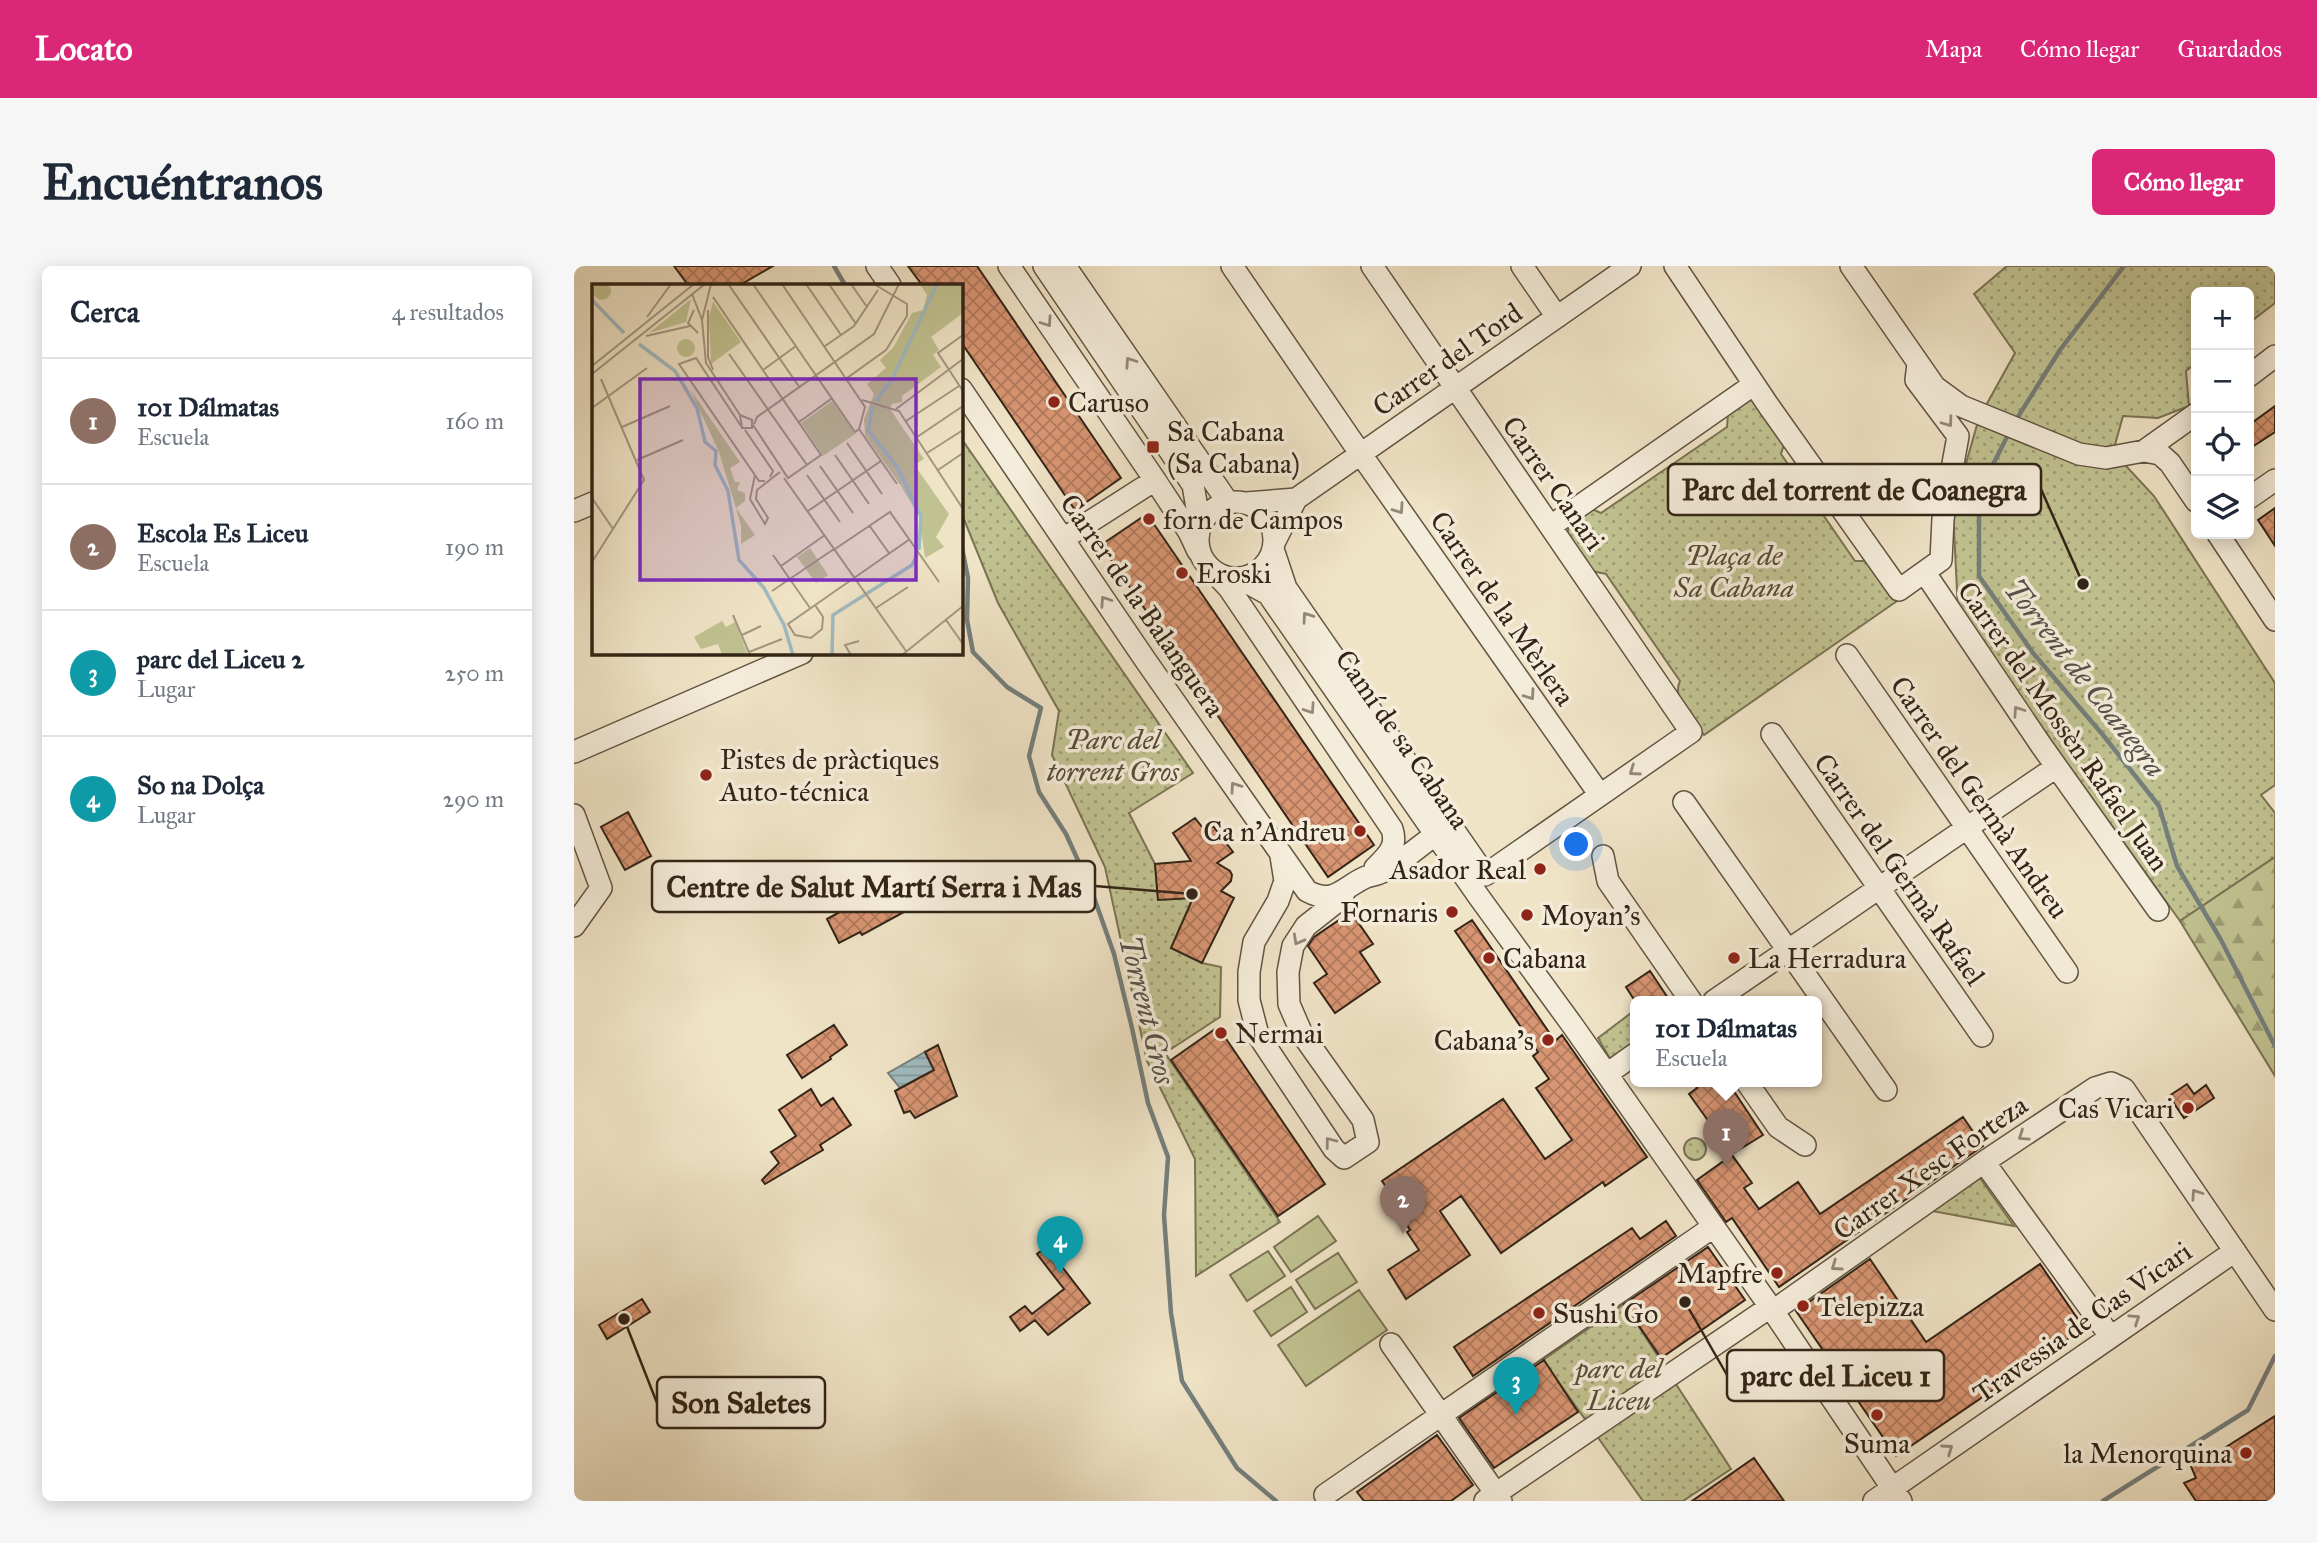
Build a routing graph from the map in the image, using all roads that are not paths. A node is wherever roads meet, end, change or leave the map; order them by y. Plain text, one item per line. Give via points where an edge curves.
1 (877, 266) edge
2 (1009, 266) edge
3 (1044, 266) edge
4 (1065, 266) edge
5 (1232, 266) edge
6 (1372, 266) edge
7 (1522, 266) edge
8 (1630, 266) edge
9 (1675, 266) edge
10 (1851, 266) edge
11 (889, 284) edge
12 (1557, 317) junction
13 (2275, 356) edge
14 (1918, 364) junction
15 (2254, 372) edge
16 (1753, 385) junction
17 (1454, 388) junction
18 (962, 390) edge
19 (2191, 417) edge
20 (2141, 452) junction
21 (1360, 453) junction
22 (1155, 480) junction
23 (2275, 480) edge
24 (1193, 485) junction
25 (2191, 494) edge
26 (2254, 495) edge
27 (1296, 499) junction
28 (1234, 501) junction
29 (592, 503) edge
30 (574, 511) edge
31 (1200, 525) junction
32 (1550, 526) junction
33 (1063, 539) junction
34 (2221, 539) edge
35 (1198, 551) junction
36 (1270, 553) junction
37 (1215, 573) junction
38 (1925, 573) junction
39 (1241, 579) junction
40 (1268, 594) junction
41 (2275, 620) edge
42 (800, 654) edge
43 (1847, 655) dead end
44 (1772, 734) dead end
45 (574, 752) edge
46 (2056, 767) junction
47 (1600, 795) junction
48 (1684, 802) dead end
49 (574, 815) edge
50 (1968, 827) junction
51 (1435, 835) junction
52 (1281, 852) junction
53 (1604, 856) dead end
54 (1366, 877) junction
55 (1878, 889) junction
56 (1345, 891) junction
57 (2158, 910) dead end
58 (574, 926) edge
59 (1789, 950) junction
60 (2067, 972) dead end
61 (1687, 996) edge
62 (1721, 996) edge
63 (1821, 996) edge
64 (1822, 998) edge
65 (1982, 1036) dead end
66 (1630, 1057) edge
67 (1607, 1073) junction
68 (1750, 1087) edge
69 (1886, 1090) dead end
70 (1805, 1145) dead end
71 (1984, 1162) junction
72 (1713, 1227) junction
73 (2235, 1251) junction
74 (1771, 1309) junction
75 (2274, 1309) edge
76 (2110, 1336) junction
77 (1391, 1344) dead end
78 (1441, 1416) junction
79 (1325, 1495) dead end
80 (1896, 1495) edge
81 (1493, 1498) edge
82 (1874, 1501) edge

1 - 11 street
2 -> 22 street
3 - 24 street
28 -> 4 street
5 - 21 street
6 - 17 street, Carrer Canari
7 - 12 street
8 - 12 street, Carrer del Tord
9 - 16 street
10 - 14 street
12 - 17 street, Carrer del Tord
13 - 15 street
14 - 20 street via 1945,395 2034,436 2088,456 2113,458
14 -> 38 street via 1916,380 1958,436 1943,519 1941,560
16 - 32 street
16 - 38 street via 1899,590
17 - 21 street, Carrer del Tord
17 - 32 street, Carrer Canari
18 - 33 street, Carrer de la Balanguera
19 - 20 street
20 - 25 street via 2166,458
21 - 27 street, Carrer del Tord
21 -> 47 street, Carrer de la Mèrlera
22 - 33 street
22 - 35 street
23 - 26 street
24 - 28 street
24 - 31 street
27 - 28 street
27 - 36 street, Carrer del Tord
28 - 31 street via 1219,505
28 - 36 street via 1258,509 1267,518 1273,530
29 - 30 street
31 - 35 street
32 -> 47 street, Carrer Canari via 1691,733
52 -> 33 street, Carrer de la Balanguera
34 - 41 street
35 - 37 street
36 - 39 street via 1254,575
36 - 40 street
47 -> 36 street via 1485,875 1286,588
37 - 39 street
37 -> 54 street via 1392,829 1392,851
46 -> 38 street, Carrer del Mossèn Rafael Juan
39 - 40 street
40 - 51 street, Camí de sa Cabana
42 - 45 street
43 - 50 street, Carrer del Germà Andreu
44 - 55 street, Carrer del Germà Rafael
46 - 50 street
46 - 57 street, Carrer del Mossèn Rafael Juan
48 - 59 street
49 - 58 street via 601,888
50 - 55 street
50 - 60 street, Carrer del Germà Andreu
51 - 54 street via 1380,873
51 - 67 street, Camí de sa Cabana
52 - 56 street, Carrer de la Balanguera via 1307,891 1329,897
56 -> 52 street via 1306,926 1293,946 1287,972 1289,1004 1302,1034 1363,1120 1368,1142 1344,1158 1258,1035 1249,1000 1254,942 1285,881
53 - 61 street via 1608,881
54 - 56 street
55 - 59 street
55 - 65 street, Carrer del Germà Rafael
59 - 62 street
59 - 63 street
64 - 69 street
66 - 67 street
67 - 72 street, Camí de sa Cabana
68 - 70 street via 1778,1127
73 -> 71 street, Carrer Xesc Forteza via 2124,1090 2111,1083 2095,1088
71 -> 74 street, Carrer Xesc Forteza
71 - 76 street
72 - 74 street, Camí de sa Cabana
72 - 78 street
73 - 75 street
76 -> 73 street, Travessia de Cas Vicari
74 - 80 street, Camí de sa Cabana
74 - 81 street, Carrer Xesc Forteza
80 -> 76 street, Travessia de Cas Vicari
77 - 78 street
78 - 79 street
78 - 81 street
80 - 82 street, Travessia de Cas Vicari

